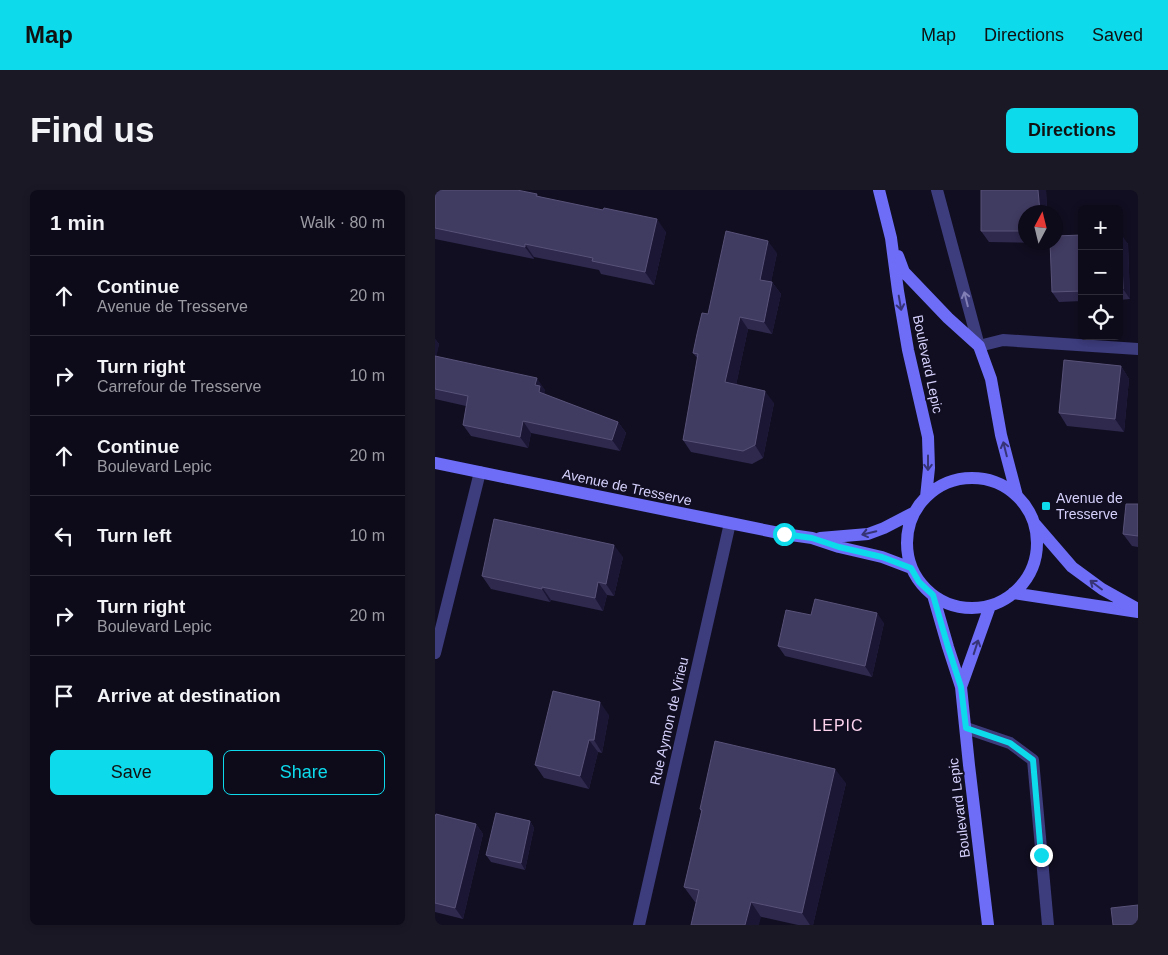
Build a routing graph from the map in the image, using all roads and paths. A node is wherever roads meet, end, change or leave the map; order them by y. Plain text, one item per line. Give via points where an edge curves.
1 (879, 190) edge
2 (937, 190) edge
3 (891, 238) junction
4 (979, 346) junction
5 (1138, 349) edge
6 (435, 463) edge
7 (480, 472) junction
8 (1017, 496) junction
9 (926, 497) junction
10 (913, 513) junction
11 (730, 523) junction
12 (1034, 523) junction
13 (812, 538) junction
14 (911, 568) junction
15 (1013, 593) junction
16 (933, 595) junction
17 (990, 606) junction
18 (1138, 610) edge
19 (435, 653) edge
20 (961, 687) junction
21 (966, 728) junction
22 (639, 925) edge
23 (989, 925) edge
24 (1048, 925) edge

1 - 3 main road, Boulevard Lepic
4 -> 2 street, Boulevard Lepic
3 - 4 main road, Boulevard Lepic via 904,272
3 -> 9 main road, Boulevard Lepic via 908,350 928,437
4 - 5 street via 1003,340
8 -> 4 main road, Boulevard Lepic via 991,379
6 - 7 main road, Avenue de Tresserve
7 - 11 main road, Avenue de Tresserve
7 - 19 street
8 - 9 main road via 1000,484 979,478 958,479 938,487
8 - 12 main road
9 - 10 main road
10 -> 13 main road, Avenue de Tresserve via 868,534
10 - 14 main road via 907,531
11 - 13 main road, Avenue de Tresserve
11 - 22 street, Rue Aymon de Virieu
12 - 15 main road via 1037,542 1034,562
18 -> 12 main road via 1072,567
13 - 14 main road, Avenue de Tresserve
14 - 16 main road via 919,582
15 - 17 main road
15 - 18 main road
16 - 17 main road via 953,606
16 - 20 main road, Boulevard Lepic
20 -> 17 main road, Boulevard Lepic
20 - 21 main road, Boulevard Lepic
21 - 23 main road, Boulevard Lepic
21 - 24 street via 1010,743 1033,760

